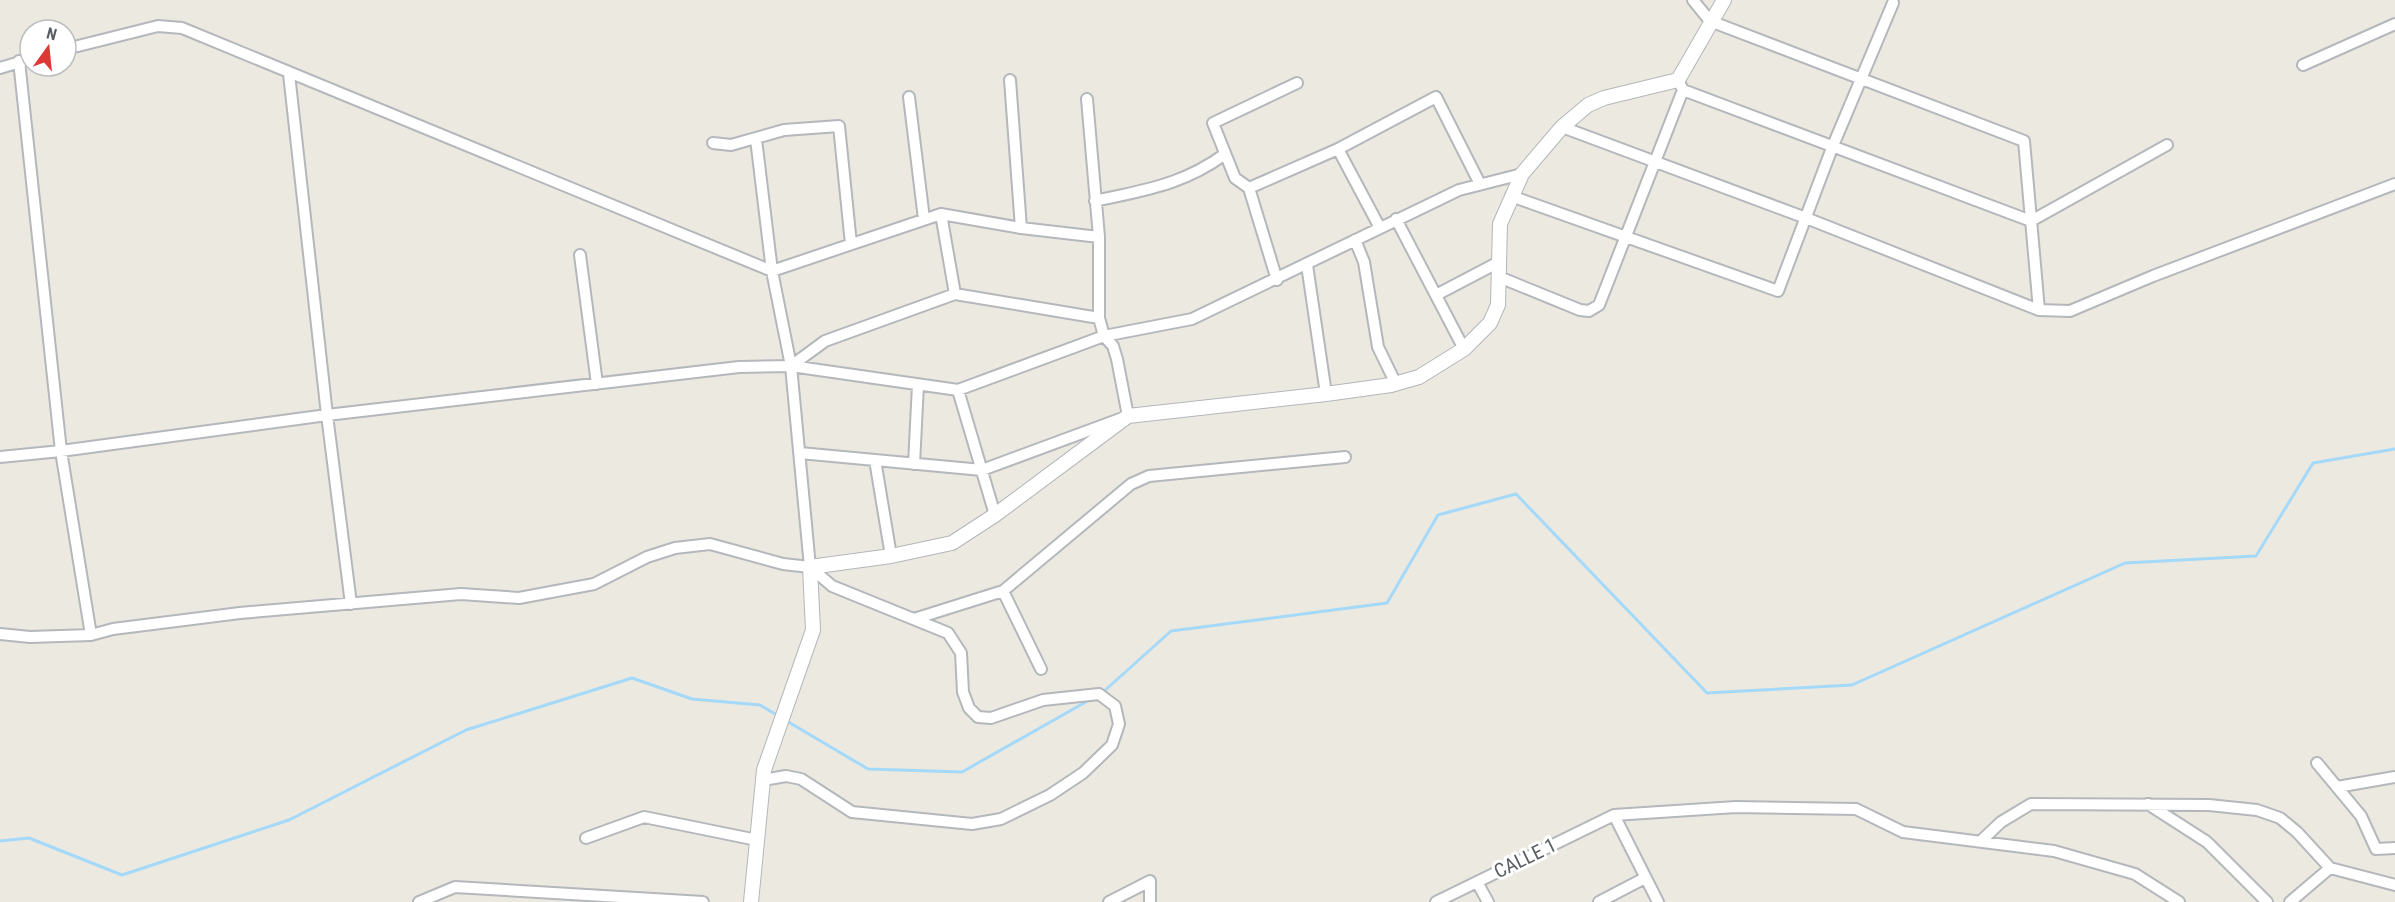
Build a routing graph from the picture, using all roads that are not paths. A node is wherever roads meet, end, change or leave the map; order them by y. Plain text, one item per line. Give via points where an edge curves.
1 (1693, 0) edge
2 (1724, 0) edge
3 (1893, 3) dead end
4 (1710, 21) junction
5 (2395, 24) edge
6 (78, 46) edge
7 (18, 62) edge
8 (2303, 65) dead end
9 (0, 68) edge
10 (289, 74) junction
11 (27, 78) edge
12 (1861, 78) junction
13 (1010, 80) dead end
14 (1297, 83) dead end
15 (1680, 85) junction
16 (909, 97) dead end
17 (1087, 99) dead end
18 (1562, 127) junction
19 (756, 140) junction
20 (713, 143) dead end
21 (2167, 145) dead end
22 (1832, 148) junction
23 (1338, 149) junction
24 (1225, 154) junction
25 (1655, 163) junction
26 (1522, 174) junction
27 (1480, 184) junction
28 (2395, 184) edge
29 (1249, 188) junction
30 (1511, 196) junction
31 (1095, 201) junction
32 (941, 214) junction
33 (1806, 218) junction
34 (924, 219) junction
35 (1396, 219) junction
36 (2031, 221) junction
37 (1021, 228) junction
38 (1380, 228) junction
39 (1099, 237) junction
40 (1626, 237) junction
41 (1355, 240) junction
42 (851, 244) junction
43 (580, 255) dead end
44 (1307, 265) junction
45 (1499, 269) junction
46 (772, 271) junction
47 (1277, 280) junction
48 (955, 294) junction
49 (1436, 295) junction
50 (2039, 310) junction
51 (1099, 318) junction
52 (1104, 336) junction
53 (1464, 349) junction
54 (791, 366) junction
55 (597, 384) junction
56 (1396, 384) junction
57 (918, 385) junction
58 (958, 390) junction
59 (1326, 394) junction
60 (327, 415) junction
61 (1128, 416) junction
62 (61, 451) junction
63 (800, 453) junction
64 (0, 457) edge
65 (1345, 458) dead end
66 (875, 460) junction
67 (914, 464) junction
68 (982, 470) junction
69 (995, 516) junction
70 (891, 556) junction
71 (810, 567) junction
72 (1003, 591) junction
73 (351, 604) junction
74 (914, 619) junction
75 (0, 634) edge
76 (91, 635) junction
77 (1041, 669) dead end
78 (2317, 763) dead end
79 (2395, 777) edge
80 (763, 780) junction
81 (2337, 787) junction
82 (2147, 804) junction
83 (1614, 815) junction
84 (586, 838) dead end
85 (757, 840) junction
86 (1982, 840) junction
87 (2395, 848) edge
88 (2330, 868) junction
89 (1645, 878) junction
90 (1477, 882) junction
91 (2395, 885) edge
92 (574, 898) edge
93 (419, 902) edge
94 (703, 902) edge
95 (751, 902) edge
96 (1109, 902) edge
97 (1150, 902) edge
98 (1436, 902) edge
99 (1488, 902) edge
100 (1599, 902) edge
101 (1658, 902) edge
102 (2179, 902) edge
103 (2267, 902) edge
104 (2290, 902) edge

1 - 4 street
2 - 4 street
3 - 12 street
4 - 12 street
4 - 15 street
5 - 8 street
6 - 10 street via 158,26 182,28
7 - 9 street
10 - 46 street
10 - 60 street
11 - 62 street
12 - 22 street
12 - 36 street via 2024,141
13 - 37 street
14 - 24 street via 1213,123
15 - 18 street via 1604,98 1588,105
15 - 22 street
15 - 25 street
16 - 34 street
17 - 31 street
18 - 25 street
18 - 26 street
19 - 20 street via 731,145
19 - 42 street via 784,130 839,126
19 - 46 street
21 - 36 street
22 - 33 street
22 - 36 street
23 - 27 street via 1436,97
23 - 29 street
23 - 38 street
24 - 29 street via 1235,177
24 - 31 street via 1181,181
25 - 33 street
25 - 40 street
26 - 27 street
26 - 30 street
27 - 35 street
28 - 50 street via 2070,311
29 - 47 street
30 - 40 street
30 - 45 street via 1500,224
31 - 39 street
32 - 34 street
32 - 37 street
32 - 48 street
33 - 40 street via 1778,291
33 - 50 street
34 - 42 street
35 - 38 street
35 - 49 street
36 - 50 street
37 - 39 street
38 - 41 street
39 - 51 street
40 - 45 street via 1599,305 1589,311
41 - 44 street
41 - 56 street via 1364,262 1378,347
42 - 46 street
43 - 55 street
44 - 47 street
44 - 59 street
45 - 49 street
45 - 53 street via 1498,305 1490,323
46 - 54 street
47 - 52 street via 1192,319
48 - 51 street
48 - 54 street via 825,341
49 - 53 street
51 - 52 street
52 - 58 street
52 - 61 street via 1117,359
53 - 56 street via 1419,377
54 - 55 street via 739,367
54 - 57 street
54 - 63 street
55 - 60 street
56 - 59 street
57 - 58 street
57 - 67 street
58 - 68 street
59 - 61 street
60 - 62 street
60 - 73 street
61 - 68 street
61 - 69 street
62 - 64 street
62 - 76 street
63 - 66 street
63 - 71 street
65 - 72 street via 1149,476 1131,484
66 - 67 street
66 - 70 street
67 - 68 street
68 - 69 street
69 - 70 street via 952,543
70 - 71 street
71 - 73 street via 783,564 711,544 675,548 647,557 594,584 519,598 461,594
71 - 74 street via 832,586
71 - 80 street via 814,620
72 - 74 street
72 - 77 street
73 - 76 street via 240,613
74 - 80 street via 937,627 956,642 961,654 963,692 969,708 978,717 991,718 1043,700 1100,694 1115,706 1119,724 1112,745 1083,773 1050,795 1001,819 972,824 852,812 801,779 786,776
75 - 76 street
78 - 81 street
79 - 81 street
80 - 85 street
81 - 87 street via 2361,816 2376,849
82 - 86 street via 2031,804 2001,822
82 - 88 street via 2257,810 2280,818
82 - 103 street via 2207,843
83 - 86 street via 1736,807 1856,809 1903,832
83 - 89 street
83 - 90 street, CALLE 1
84 - 85 street via 644,817
85 - 95 street
86 - 102 street via 2054,852 2135,874
88 - 91 street
88 - 104 street
89 - 100 street
89 - 101 street
90 - 98 street, CALLE 1
90 - 99 street
92 - 93 street via 455,886
92 - 94 street
96 - 97 street via 1150,880

